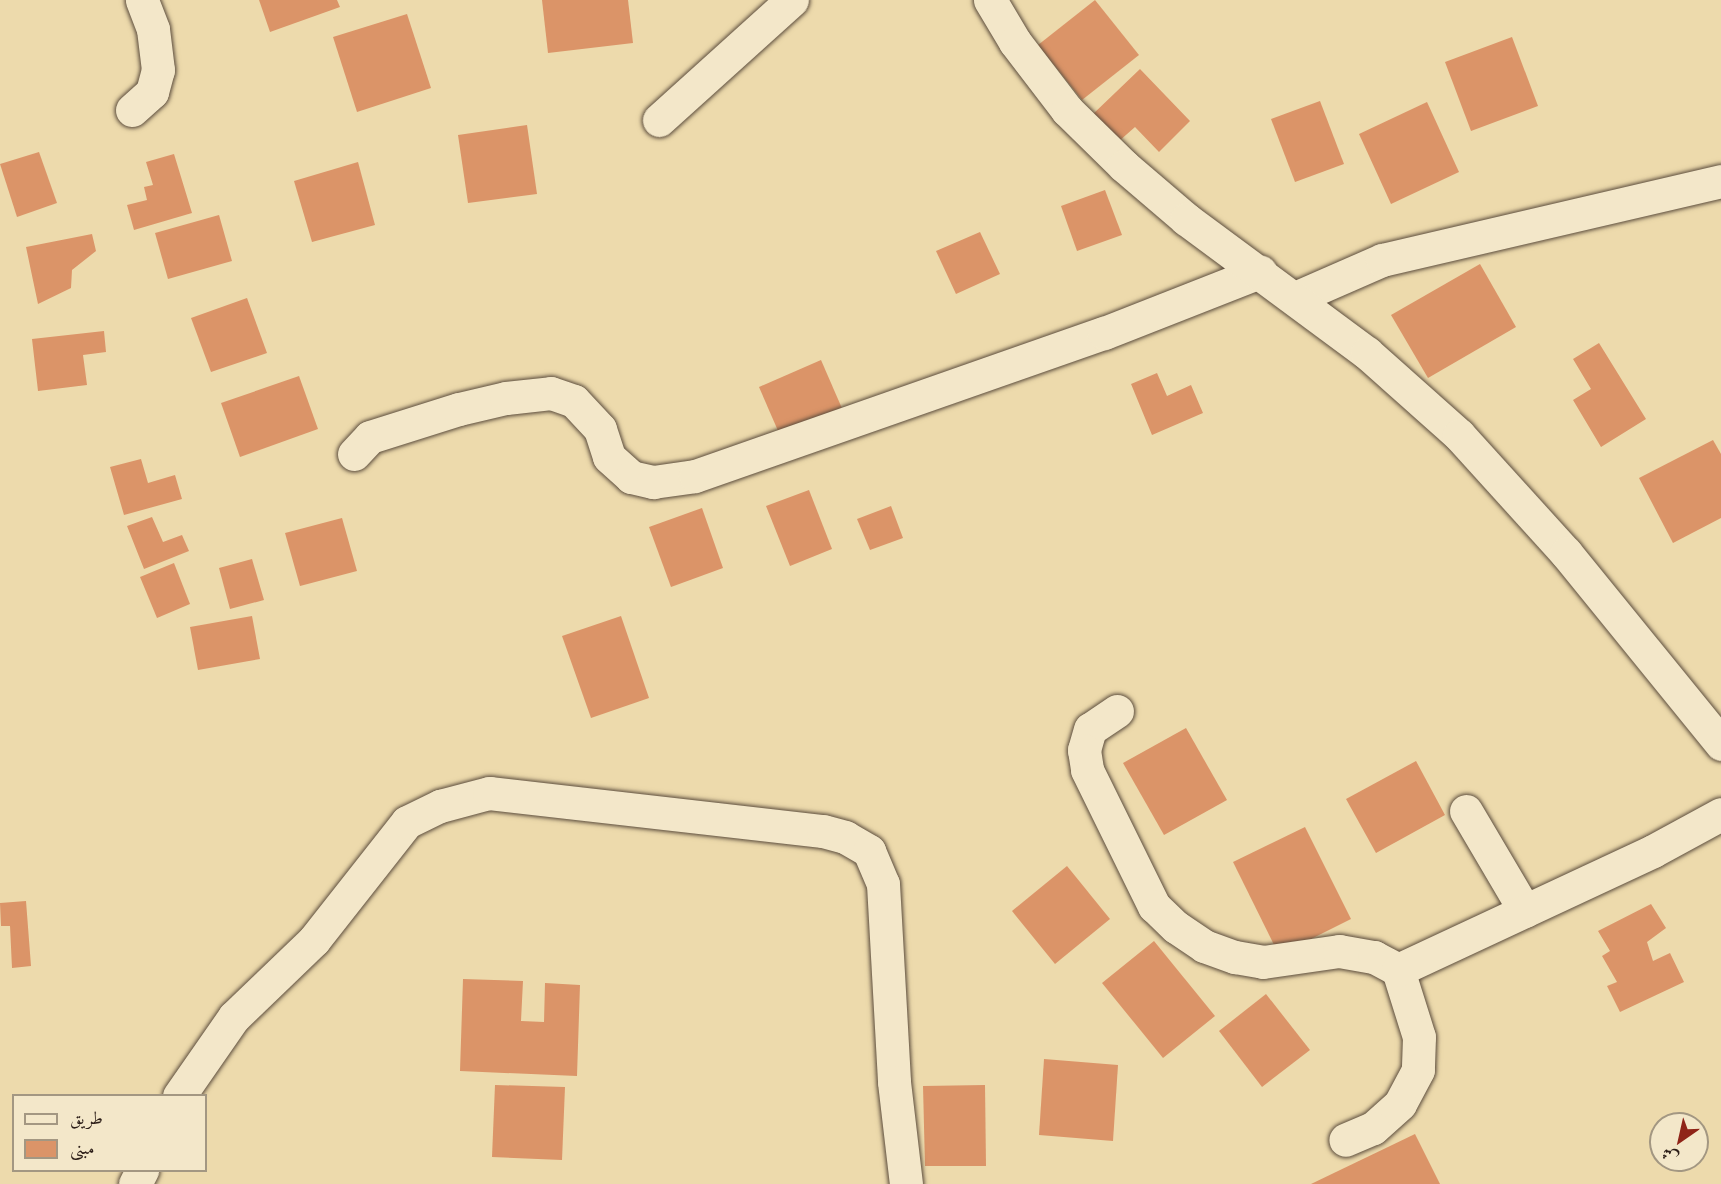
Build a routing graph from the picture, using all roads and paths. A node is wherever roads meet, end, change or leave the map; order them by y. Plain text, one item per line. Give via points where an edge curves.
1 (142, 0) edge
2 (792, 0) edge
3 (990, 0) edge
4 (132, 110) dead end
5 (660, 120) dead end
6 (1721, 181) edge
7 (1260, 272) junction
8 (1294, 298) junction
9 (354, 454) dead end
10 (1117, 711) dead end
11 (1721, 744) edge
12 (1466, 811) dead end
13 (1721, 814) edge
14 (1525, 911) junction
15 (1398, 970) junction
16 (180, 1094) edge
17 (1346, 1140) dead end
18 (906, 1184) edge

1 - 4 street via 153,29 158,70 152,92
2 - 5 street
3 - 7 street via 1015,42 1067,110 1186,219
6 - 8 street via 1382,260
7 - 8 street
7 - 9 street via 1104,333 695,476 652,482 631,477 609,457 600,429 574,401 551,393 506,398 437,416 370,437
8 - 11 street via 1367,353 1459,435 1566,552
10 - 15 street via 1090,729 1084,750 1087,770 1127,856 1161,913 1204,946 1235,957 1263,962 1339,951 1374,957
12 - 14 street
13 - 14 street
14 - 15 street
15 - 17 street via 1419,1037 1418,1070 1400,1104 1373,1128
16 - 18 street via 234,1017 314,940 407,822 440,806 489,794 823,831 845,837 869,851 883,884 894,1082

